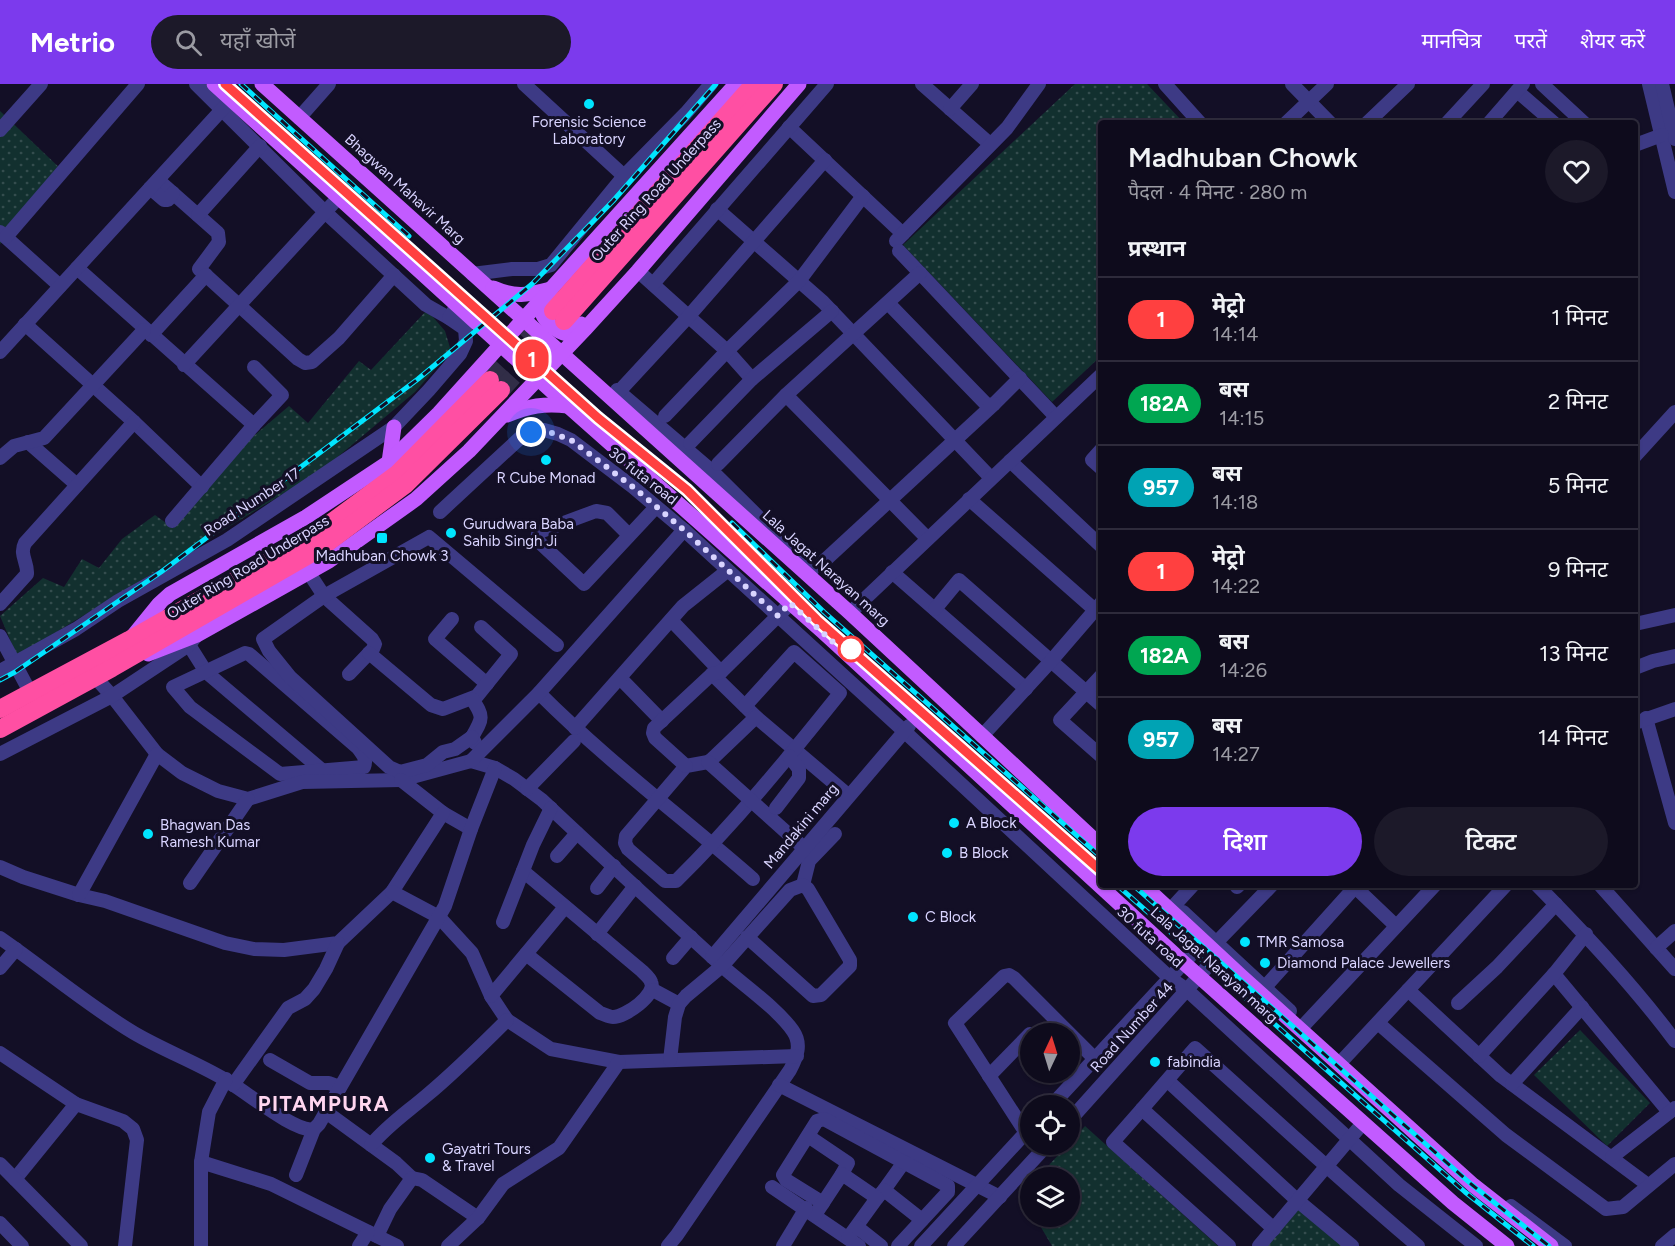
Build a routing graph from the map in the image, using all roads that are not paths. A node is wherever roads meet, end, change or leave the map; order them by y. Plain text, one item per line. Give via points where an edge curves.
1 (41, 84) edge
2 (138, 84) edge
3 (196, 84) edge
4 (214, 84) edge
5 (262, 84) edge
6 (329, 84) edge
7 (524, 84) edge
8 (711, 84) edge
9 (736, 84) edge
10 (754, 84) edge
11 (774, 84) edge
12 (799, 84) edge
13 (827, 84) edge
14 (922, 84) edge
15 (972, 84) edge
16 (1039, 84) edge
17 (1165, 84) edge
18 (1292, 84) edge
19 (1326, 84) edge
20 (1408, 84) edge
21 (1483, 84) edge
22 (1542, 84) edge
23 (1648, 84) edge
24 (1662, 84) edge
25 (1520, 88) edge
26 (1309, 101) junction
27 (227, 104) junction
28 (950, 109) junction
29 (299, 118) junction
30 (1197, 120) edge
31 (1289, 120) edge
32 (1327, 120) edge
33 (1370, 120) edge
34 (1450, 120) edge
35 (1492, 120) edge
36 (1551, 120) edge
37 (1581, 120) edge
38 (789, 127) junction
39 (0, 130) edge
40 (1668, 137) edge
41 (990, 144) junction
42 (1638, 144) edge
43 (261, 146) junction
44 (825, 160) junction
45 (624, 176) junction
46 (154, 184) junction
47 (1675, 192) edge
48 (863, 196) junction
49 (339, 197) junction
50 (696, 202) junction
51 (717, 209) junction
52 (325, 212) junction
53 (198, 215) junction
54 (3, 234) edge
55 (753, 240) junction
56 (900, 242) junction
57 (77, 268) junction
58 (638, 271) junction
59 (920, 273) junction
60 (394, 275) junction
61 (206, 276) junction
62 (477, 279) junction
63 (799, 281) junction
64 (653, 284) junction
65 (60, 286) junction
66 (552, 288) junction
67 (888, 303) junction
68 (239, 305) junction
69 (832, 311) junction
70 (453, 312) junction
71 (688, 317) junction
72 (523, 320) junction
73 (25, 324) junction
74 (586, 328) junction
75 (147, 332) junction
76 (854, 332) junction
77 (500, 345) junction
78 (0, 350) edge
79 (727, 351) junction
80 (561, 353) junction
81 (184, 365) junction
82 (254, 367) dead end
83 (583, 374) junction
84 (1020, 378) junction
85 (1098, 378) edge
86 (538, 379) junction
87 (752, 379) junction
88 (93, 386) junction
89 (615, 395) junction
90 (786, 395) junction
91 (994, 404) junction
92 (568, 406) junction
93 (1675, 412) edge
94 (665, 416) dead end
95 (1056, 417) junction
96 (501, 418) junction
97 (134, 422) junction
98 (254, 425) junction
99 (394, 427) junction
100 (955, 439) junction
101 (28, 442) junction
102 (690, 443) dead end
103 (1098, 453) edge
104 (1638, 453) edge
105 (0, 458) edge
106 (1010, 460) junction
107 (389, 462) junction
108 (718, 464) dead end
109 (1098, 465) edge
110 (991, 478) junction
111 (77, 486) junction
112 (202, 487) junction
113 (889, 499) junction
114 (969, 499) junction
115 (656, 507) junction
116 (440, 512) dead end
117 (172, 521) dead end
118 (684, 530) junction
119 (629, 535) junction
120 (927, 538) junction
121 (1098, 543) edge
122 (823, 562) dead end
123 (727, 571) junction
124 (892, 572) junction
125 (309, 573) junction
126 (324, 597) junction
127 (790, 603) junction
128 (0, 604) edge
129 (1098, 606) edge
130 (935, 609) junction
131 (851, 611) junction
132 (1675, 615) edge
133 (778, 616) junction
134 (452, 619) dead end
135 (671, 620) junction
136 (1638, 623) edge
137 (481, 627) dead end
138 (0, 636) edge
139 (129, 640) junction
140 (193, 640) junction
141 (556, 645) dead end
142 (369, 653) junction
143 (1675, 656) edge
144 (1051, 661) junction
145 (14, 664) junction
146 (1638, 667) edge
147 (112, 668) junction
148 (0, 671) edge
149 (206, 672) junction
150 (716, 673) junction
151 (349, 674) dead end
152 (95, 677) junction
153 (620, 678) junction
154 (1098, 679) edge
155 (487, 684) junction
156 (1026, 689) junction
157 (30, 692) junction
158 (1086, 692) junction
159 (539, 693) junction
160 (112, 696) junction
161 (472, 699) junction
162 (1098, 702) edge
163 (745, 705) junction
164 (0, 709) edge
165 (1675, 709) edge
166 (756, 717) junction
167 (916, 718) junction
168 (662, 721) junction
169 (1641, 721) edge
170 (0, 729) edge
171 (905, 732) junction
172 (985, 734) junction
173 (574, 735) junction
174 (472, 736) junction
175 (792, 753) junction
176 (1098, 753) edge
177 (0, 754) edge
178 (157, 754) junction
179 (476, 757) junction
180 (708, 762) junction
181 (686, 766) junction
182 (495, 768) junction
183 (316, 775) junction
184 (401, 780) junction
185 (527, 789) junction
186 (848, 795) junction
187 (248, 799) junction
188 (658, 800) junction
189 (750, 801) junction
190 (550, 808) junction
191 (776, 808) dead end
192 (443, 813) junction
193 (1675, 823) edge
194 (471, 829) junction
195 (577, 833) junction
196 (835, 834) dead end
197 (1098, 834) edge
198 (1098, 843) edge
199 (713, 844) junction
200 (804, 848) junction
201 (557, 856) dead end
202 (614, 866) junction
203 (0, 867) edge
204 (523, 871) junction
205 (753, 879) dead end
206 (190, 883) dead end
207 (1098, 884) edge
208 (802, 885) junction
209 (635, 886) junction
210 (597, 888) dead end
211 (1102, 888) edge
212 (1147, 888) edge
213 (1156, 888) edge
214 (1190, 888) edge
215 (1269, 888) edge
216 (1352, 888) edge
217 (1356, 888) edge
218 (1432, 888) edge
219 (1503, 888) edge
220 (1540, 888) edge
221 (1603, 888) edge
222 (768, 891) junction
223 (392, 892) junction
224 (79, 895) junction
225 (780, 900) junction
226 (1556, 904) junction
227 (565, 907) junction
228 (1172, 907) junction
229 (440, 918) junction
230 (503, 922) dead end
231 (1396, 926) junction
232 (1675, 931) edge
233 (597, 934) junction
234 (1586, 934) junction
235 (747, 937) junction
236 (0, 938) edge
237 (691, 938) junction
238 (338, 943) junction
239 (1212, 947) junction
240 (1656, 948) junction
241 (16, 949) junction
242 (526, 954) junction
243 (674, 958) dead end
244 (717, 962) junction
245 (1184, 963) junction
246 (0, 968) edge
247 (1675, 969) edge
248 (1554, 974) junction
249 (1200, 976) junction
250 (1170, 978) junction
251 (1264, 987) junction
252 (652, 990) junction
253 (1187, 990) junction
254 (1408, 990) junction
255 (491, 996) junction
256 (1458, 1003) dead end
257 (679, 1004) junction
258 (1582, 1007) junction
259 (507, 1020) junction
260 (1378, 1023) junction
261 (1305, 1024) junction
262 (1675, 1041) edge
263 (1020, 1045) edge
264 (0, 1053) edge
265 (797, 1056) junction
266 (1479, 1056) junction
267 (670, 1059) junction
268 (1095, 1059) junction
269 (270, 1060) dead end
270 (619, 1062) junction
271 (1342, 1062) junction
272 (989, 1076) junction
273 (1168, 1081) junction
274 (229, 1082) junction
275 (1512, 1084) junction
276 (779, 1085) junction
277 (340, 1088) junction
278 (1061, 1095) edge
279 (76, 1104) junction
280 (1080, 1109) edge
281 (1142, 1109) junction
282 (1672, 1110) edge
283 (326, 1112) junction
284 (1020, 1119) edge
285 (1364, 1123) junction
286 (314, 1129) junction
287 (808, 1136) junction
288 (1020, 1139) edge
289 (863, 1140) junction
290 (1350, 1140) junction
291 (371, 1145) junction
292 (1038, 1155) edge
293 (1612, 1157) junction
294 (201, 1162) junction
295 (904, 1162) junction
296 (0, 1164) edge
297 (1675, 1164) edge
298 (1327, 1166) junction
299 (845, 1168) junction
300 (296, 1175) dead end
301 (412, 1178) junction
302 (15, 1179) junction
303 (1648, 1185) junction
304 (976, 1186) junction
305 (772, 1187) dead end
306 (881, 1194) junction
307 (1000, 1197) junction
308 (1298, 1201) junction
309 (814, 1209) junction
310 (478, 1218) junction
311 (922, 1220) junction
312 (0, 1223) edge
313 (1274, 1228) junction
314 (372, 1234) junction
315 (1675, 1235) edge
316 (855, 1237) edge
317 (789, 1244) edge
318 (22, 1246) edge
319 (81, 1246) edge
320 (125, 1246) edge
321 (201, 1246) edge
322 (359, 1246) edge
323 (397, 1246) edge
324 (448, 1246) edge
325 (668, 1246) edge
326 (881, 1246) edge
327 (898, 1246) edge
328 (921, 1246) edge
329 (954, 1246) edge
330 (1229, 1246) edge
331 (1259, 1246) edge
332 (1352, 1246) edge
333 (1418, 1246) edge
334 (1476, 1246) edge
335 (1507, 1246) edge
336 (1551, 1246) edge
337 (1565, 1246) edge
338 (1662, 1246) edge

1 - 39 street
2 - 54 street
3 - 27 street, Road Number 17
4 - 27 main road
5 - 29 main road, Bhagwan Mahavir Marg
6 - 29 street
7 - 45 street
8 - 45 street
9 - 66 main road
10 - 11 highway, Outer Ring Road Underpass via 558,316
12 - 50 main road
13 - 38 street
14 - 28 street
15 - 28 street
16 - 41 street via 1007,128
17 - 30 street
18 - 26 street
19 - 26 street
20 - 33 street
21 - 34 street
22 - 37 street
23 - 40 street
24 - 40 street
25 - 35 street
25 - 36 street
26 - 31 street
26 - 32 street
27 - 43 street, Road Number 17
27 - 46 street
27 - 49 main road
28 - 41 street
29 - 62 main road, Bhagwan Mahavir Marg
38 - 44 street
38 - 51 street
40 - 42 street
40 - 47 street
41 - 56 street
43 - 52 street, Road Number 17
43 - 53 street
44 - 48 street
44 - 55 street
45 - 62 street via 551,265 512,269
46 - 53 street via 173,193
46 - 57 street
48 - 56 street
48 - 63 street
49 - 52 street
49 - 70 main road
50 - 58 main road
50 - 66 main road via 675,219 594,311 567,334 543,316 542,309
51 - 55 street
51 - 64 street
52 - 60 street, Road Number 17
52 - 68 street
53 - 61 street via 219,237 199,268
54 - 65 street
55 - 63 street
55 - 71 street
56 - 59 street
57 - 65 street
57 - 75 street
58 - 64 street
58 - 74 main road
59 - 67 street
59 - 84 street
60 - 68 street via 339,338 312,362 298,359
60 - 70 street, Road Number 17 via 426,305
61 - 68 street
61 - 75 street
62 - 66 main road via 508,295
62 - 72 main road, Bhagwan Mahavir Marg
63 - 69 street
63 - 79 street
64 - 71 street
65 - 73 street
66 - 72 main road
67 - 76 street
67 - 91 street via 987,405
68 - 81 street
69 - 76 street
69 - 87 street
70 - 77 main road
70 - 99 street, Road Number 17 via 465,329 464,347
71 - 79 street
71 - 89 street
72 - 77 main road
72 - 80 main road, Lala Jagat Narayan marg
73 - 78 street
73 - 88 street
74 - 80 main road
74 - 83 main road via 579,351
75 - 81 street
75 - 88 street
76 - 90 street
76 - 100 street
77 - 86 main road, Lala Jagat Narayan marg
77 - 107 main road
79 - 87 street
79 - 94 street
80 - 83 main road, Lala Jagat Narayan marg
80 - 86 main road
81 - 98 street
82 - 98 street via 282,395
83 - 89 main road, Lala Jagat Narayan marg
84 - 91 street
84 - 95 street
85 - 95 street
86 - 92 main road, Lala Jagat Narayan marg
86 - 96 main road
87 - 102 street
88 - 97 street
88 - 101 street via 44,438
89 - 131 main road, Lala Jagat Narayan marg
90 - 108 street
90 - 113 street
91 - 100 street
92 - 96 main road via 548,403
92 - 127 main road, Lala Jagat Narayan marg
93 - 104 street
95 - 106 street
96 - 125 main road via 416,499
97 - 111 street
97 - 112 street
98 - 112 street
99 - 107 main road
99 - 145 street, Road Number 17 via 227,540
100 - 110 street
100 - 113 street
101 - 105 street via 14,446
101 - 111 street
103 - 109 street via 1092,460
106 - 110 street
106 - 121 street
107 - 139 main road via 306,517 171,594
110 - 114 street
111 - 128 street via 25,543 22,557 27,574
112 - 117 street
113 - 120 street
113 - 122 street
114 - 120 street
114 - 129 street
115 - 116 street, 30 futa road via 571,440 544,430 520,438
115 - 118 street, 30 futa road
115 - 119 street
118 - 123 street, 30 futa road
118 - 159 street
119 - 119 street via 584,584 537,540 542,531 596,511 607,513
120 - 124 street
123 - 133 street, 30 futa road
123 - 135 street
124 - 130 street
124 - 131 street
125 - 126 street
125 - 140 main road
126 - 141 street via 429,537
126 - 142 street via 372,639 375,644
126 - 174 street via 263,639 290,677 399,772 427,765
127 - 133 street
127 - 167 main road, Lala Jagat Narayan marg
129 - 144 street
130 - 144 street via 959,580
130 - 156 street
131 - 172 main road, Lala Jagat Narayan marg
132 - 136 street
133 - 150 street
133 - 171 street, 30 futa road
134 - 155 street via 435,639
135 - 150 street
135 - 153 street
137 - 155 street via 511,654
138 - 145 street
139 - 147 highway, Outer Ring Road Underpass via 313,536 397,474 495,385 405,485 319,549
139 - 157 highway, Outer Ring Road Underpass
140 - 147 main road
140 - 149 street
140 - 160 street
142 - 151 street
142 - 161 street via 437,708
143 - 146 street
144 - 156 street
144 - 158 street
145 - 148 street, Road Number 17
145 - 157 street
147 - 152 highway, Outer Ring Road Underpass
149 - 183 street
149 - 183 street via 173,687 185,702 276,771
149 - 183 street via 249,654 364,756 364,767
150 - 163 street
150 - 168 street
152 - 160 street
152 - 170 highway, Outer Ring Road Underpass
153 - 168 street
153 - 173 street
154 - 158 street
155 - 161 street
156 - 172 street
157 - 164 highway, Outer Ring Road Underpass
158 - 162 street
158 - 176 street via 1060,720
159 - 173 street
159 - 179 street
160 - 177 street
160 - 178 street
161 - 174 street via 482,720
163 - 166 street
163 - 175 street via 794,652 840,693
165 - 169 street
166 - 175 street
166 - 180 street
167 - 171 street, Mandakini marg
167 - 207 main road, Lala Jagat Narayan marg
168 - 181 street via 654,728 655,738
169 - 193 street
171 - 186 street, Mandakini marg
171 - 250 street, 30 futa road
172 - 197 street
172 - 198 main road, Lala Jagat Narayan marg
173 - 185 street
173 - 188 street
174 - 179 street
175 - 186 street
175 - 189 street
175 - 191 street via 799,778
178 - 187 street via 182,773 218,791
178 - 224 street
179 - 182 street
179 - 184 street
180 - 181 street
180 - 189 street
181 - 188 street
182 - 185 street
182 - 194 street
183 - 184 street
183 - 187 street
184 - 192 street
185 - 190 street
186 - 200 street, Mandakini marg
187 - 206 street
188 - 199 street
188 - 199 street via 626,836 625,843 632,854 665,881 676,881
189 - 199 street
189 - 200 street
190 - 195 street
190 - 204 street
192 - 194 street
192 - 223 street
194 - 229 street
195 - 201 street
195 - 202 street
196 - 208 street via 809,861
199 - 205 street
200 - 222 street, Mandakini marg
202 - 209 street
202 - 210 street
203 - 224 street
204 - 227 street
204 - 230 street
208 - 225 street
208 - 235 street via 850,960 847,970 821,996 813,996
209 - 233 street
209 - 237 street
211 - 245 main road, Lala Jagat Narayan marg
212 - 228 main road, Lala Jagat Narayan marg
213 - 228 street
214 - 228 street
215 - 239 street
216 - 251 street
217 - 231 street
218 - 231 street
219 - 254 street
220 - 226 street
221 - 240 street
222 - 225 street
222 - 244 street, Mandakini marg
223 - 229 street
223 - 238 street
224 - 238 street via 239,946 284,950
225 - 235 street
226 - 234 street
226 - 256 street
227 - 233 street
227 - 242 street
228 - 239 main road, Lala Jagat Narayan marg
229 - 255 street via 472,953
229 - 277 street
231 - 261 street
232 - 240 street
233 - 252 street via 642,971
234 - 248 street
234 - 262 street
235 - 244 street
236 - 241 street
237 - 243 street
237 - 244 street
238 - 274 street via 314,989 288,1008
239 - 245 street, Road Number 44
239 - 249 street, Road Number 44
239 - 251 street
239 - 271 main road, Lala Jagat Narayan marg
240 - 247 street
241 - 246 street
241 - 274 street via 110,1018
242 - 252 street via 611,1017 622,1016
242 - 255 street
244 - 257 street
244 - 265 street via 794,1032
245 - 249 main road, Lala Jagat Narayan marg
245 - 250 street, Road Number 44
248 - 258 street
248 - 266 street
249 - 253 street, Road Number 44
249 - 285 main road, Lala Jagat Narayan marg
250 - 253 street, 30 futa road
250 - 268 street, Road Number 44
251 - 261 street
252 - 257 street
253 - 280 street, Road Number 44
253 - 290 street, 30 futa road
254 - 260 street
254 - 266 street
255 - 259 street
257 - 267 street
258 - 275 street
258 - 282 street
259 - 270 street via 551,1049
259 - 291 street via 465,1063
260 - 271 street
260 - 303 street via 1506,1135 1606,1209 1623,1207
261 - 271 street
263 - 272 street
264 - 279 street
265 - 267 street
265 - 276 street
266 - 275 street
267 - 270 street
268 - 272 street via 1009,975 955,1023
268 - 278 street, Road Number 44
269 - 277 street via 310,1083 329,1083
270 - 310 street via 559,1148 503,1184
271 - 336 main road, Lala Jagat Narayan marg via 1473,1185
271 - 337 street via 1492,1191
272 - 284 street
273 - 281 street
273 - 298 street via 1195,1048
273 - 308 street
274 - 286 street via 294,1125
274 - 294 street via 209,1112
275 - 293 street
276 - 304 street
276 - 325 street
277 - 283 street
279 - 302 street
279 - 320 street via 123,1121 133,1129 136,1140
281 - 313 street
281 - 330 street via 1113,1142
282 - 293 street
283 - 286 street
283 - 291 street
285 - 290 street
285 - 335 main road, Lala Jagat Narayan marg
286 - 300 street
287 - 289 street via 817,1121 824,1119
287 - 299 street
287 - 309 street via 783,1174
288 - 304 street
289 - 295 street
289 - 299 street
290 - 298 street
290 - 334 street, 30 futa road
291 - 301 street
292 - 307 street
293 - 303 street
294 - 314 street via 271,1184
294 - 321 street
295 - 306 street
295 - 311 street via 948,1186 948,1192
296 - 302 street
297 - 303 street
298 - 308 street
298 - 333 street
299 - 306 street
299 - 309 street
301 - 310 street via 422,1180
301 - 314 street
302 - 319 street
304 - 307 street
304 - 328 street
305 - 309 street
306 - 311 street
306 - 316 street
307 - 329 street
308 - 313 street
308 - 332 street
309 - 316 street
309 - 317 street
310 - 324 street
311 - 327 street
312 - 318 street
313 - 331 street
314 - 322 street
314 - 323 street
315 - 338 street
316 - 326 street

